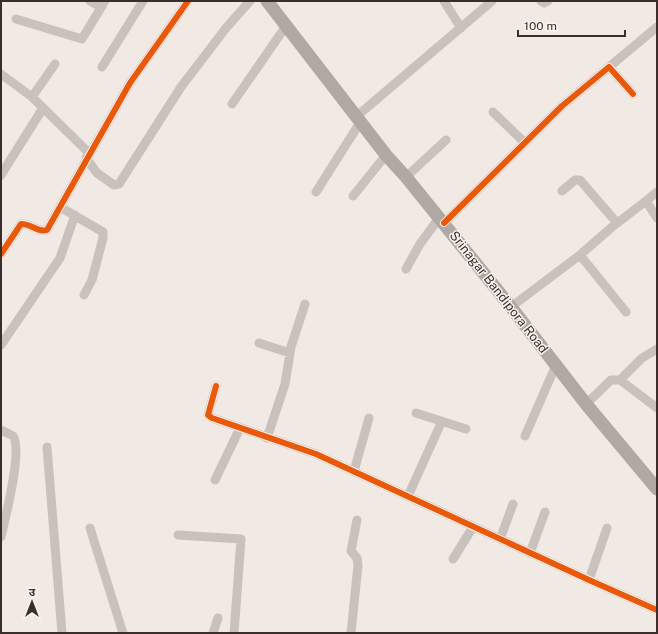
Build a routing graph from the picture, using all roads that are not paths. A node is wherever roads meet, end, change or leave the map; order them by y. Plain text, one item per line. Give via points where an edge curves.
1 (90, 1) edge
2 (143, 1) edge
3 (188, 1) edge
4 (250, 1) edge
5 (266, 1) edge
6 (444, 1) edge
7 (492, 1) edge
8 (540, 1) edge
9 (548, 1) edge
10 (103, 4) edge
11 (16, 19) dead end
12 (286, 26) junction
13 (657, 26) edge
14 (461, 28) junction
15 (55, 64) dead end
16 (102, 66) dead end
17 (609, 67) junction
18 (1, 74) edge
19 (633, 94) dead end
20 (32, 97) junction
21 (232, 104) dead end
22 (43, 108) junction
23 (493, 112) dead end
24 (359, 119) junction
25 (446, 140) dead end
26 (525, 143) junction
27 (386, 155) junction
28 (88, 156) junction
29 (4, 163) edge
30 (1, 175) edge
31 (406, 177) junction
32 (562, 191) dead end
33 (316, 192) dead end
34 (657, 192) edge
35 (353, 196) dead end
36 (646, 201) junction
37 (60, 207) junction
38 (75, 215) junction
39 (657, 218) edge
40 (442, 221) junction
41 (617, 223) junction
42 (1, 254) edge
43 (580, 255) junction
44 (406, 269) dead end
45 (84, 295) dead end
46 (305, 304) dead end
47 (511, 307) junction
48 (626, 312) dead end
49 (259, 343) dead end
50 (1, 345) edge
51 (656, 352) edge
52 (290, 353) junction
53 (556, 365) junction
54 (620, 380) junction
55 (216, 386) dead end
56 (586, 404) junction
57 (657, 408) edge
58 (416, 413) dead end
59 (369, 418) dead end
60 (442, 421) junction
61 (240, 428) junction
62 (466, 429) dead end
63 (1, 430) edge
64 (525, 436) dead end
65 (267, 438) junction
66 (47, 447) dead end
67 (354, 471) junction
68 (214, 480) dead end
69 (657, 488) edge
70 (408, 496) junction
71 (513, 504) dead end
72 (545, 512) dead end
73 (357, 520) dead end
74 (473, 527) junction
75 (90, 528) dead end
76 (607, 528) dead end
77 (178, 535) dead end
78 (1, 537) edge
79 (500, 539) junction
80 (530, 553) junction
81 (453, 559) dead end
82 (589, 580) junction
83 (657, 610) edge
84 (218, 618) dead end
85 (62, 633) edge
86 (123, 633) edge
87 (213, 633) edge
88 (234, 633) edge
89 (351, 633) edge

1 - 10 street
2 - 16 street
3 - 28 street via 130,83
4 - 28 street via 176,94 119,184 114,185 100,175
5 - 12 highway, Srinagar Bandipora Road
6 - 14 street
7 - 14 street
8 - 9 street
10 - 11 street via 82,39
12 - 21 street
12 - 24 highway, Srinagar Bandipora Road
13 - 17 street
14 - 24 street
15 - 20 street
17 - 19 street
17 - 26 street via 562,106
18 - 20 street
20 - 22 street
22 - 28 street
22 - 29 street
23 - 26 street
24 - 27 highway, Srinagar Bandipora Road
24 - 33 street
25 - 31 street
26 - 40 street
27 - 31 highway, Srinagar Bandipora Road
27 - 35 street
28 - 37 street
29 - 30 street
31 - 40 highway, Srinagar Bandipora Road
32 - 41 street via 575,180 580,180
34 - 36 street
36 - 39 street
36 - 41 street
37 - 38 street
37 - 42 street via 45,231 25,224 19,225
38 - 45 street via 104,235 92,280
38 - 50 street via 60,258
40 - 44 street via 420,244
40 - 47 highway, Srinagar Bandipora Road
41 - 43 street
43 - 47 street
43 - 48 street
46 - 52 street
47 - 53 highway, Srinagar Bandipora Road
49 - 52 street
51 - 54 street via 642,358
52 - 65 street via 285,384
53 - 56 highway, Srinagar Bandipora Road
53 - 64 street
54 - 56 street via 611,380
54 - 57 street
55 - 61 street via 208,415
56 - 69 highway, Srinagar Bandipora Road
58 - 60 street
59 - 67 street
60 - 62 street
60 - 70 street
61 - 65 street
61 - 68 street
63 - 78 street via 13,436 16,446 12,489
65 - 67 street via 316,454
66 - 85 street
67 - 70 street
70 - 74 street
71 - 79 street
72 - 80 street
73 - 89 street via 351,551 357,558 358,565
74 - 79 street
74 - 81 street
75 - 86 street
76 - 82 street
77 - 88 street via 241,540
79 - 80 street
80 - 82 street
82 - 83 street
84 - 87 street

